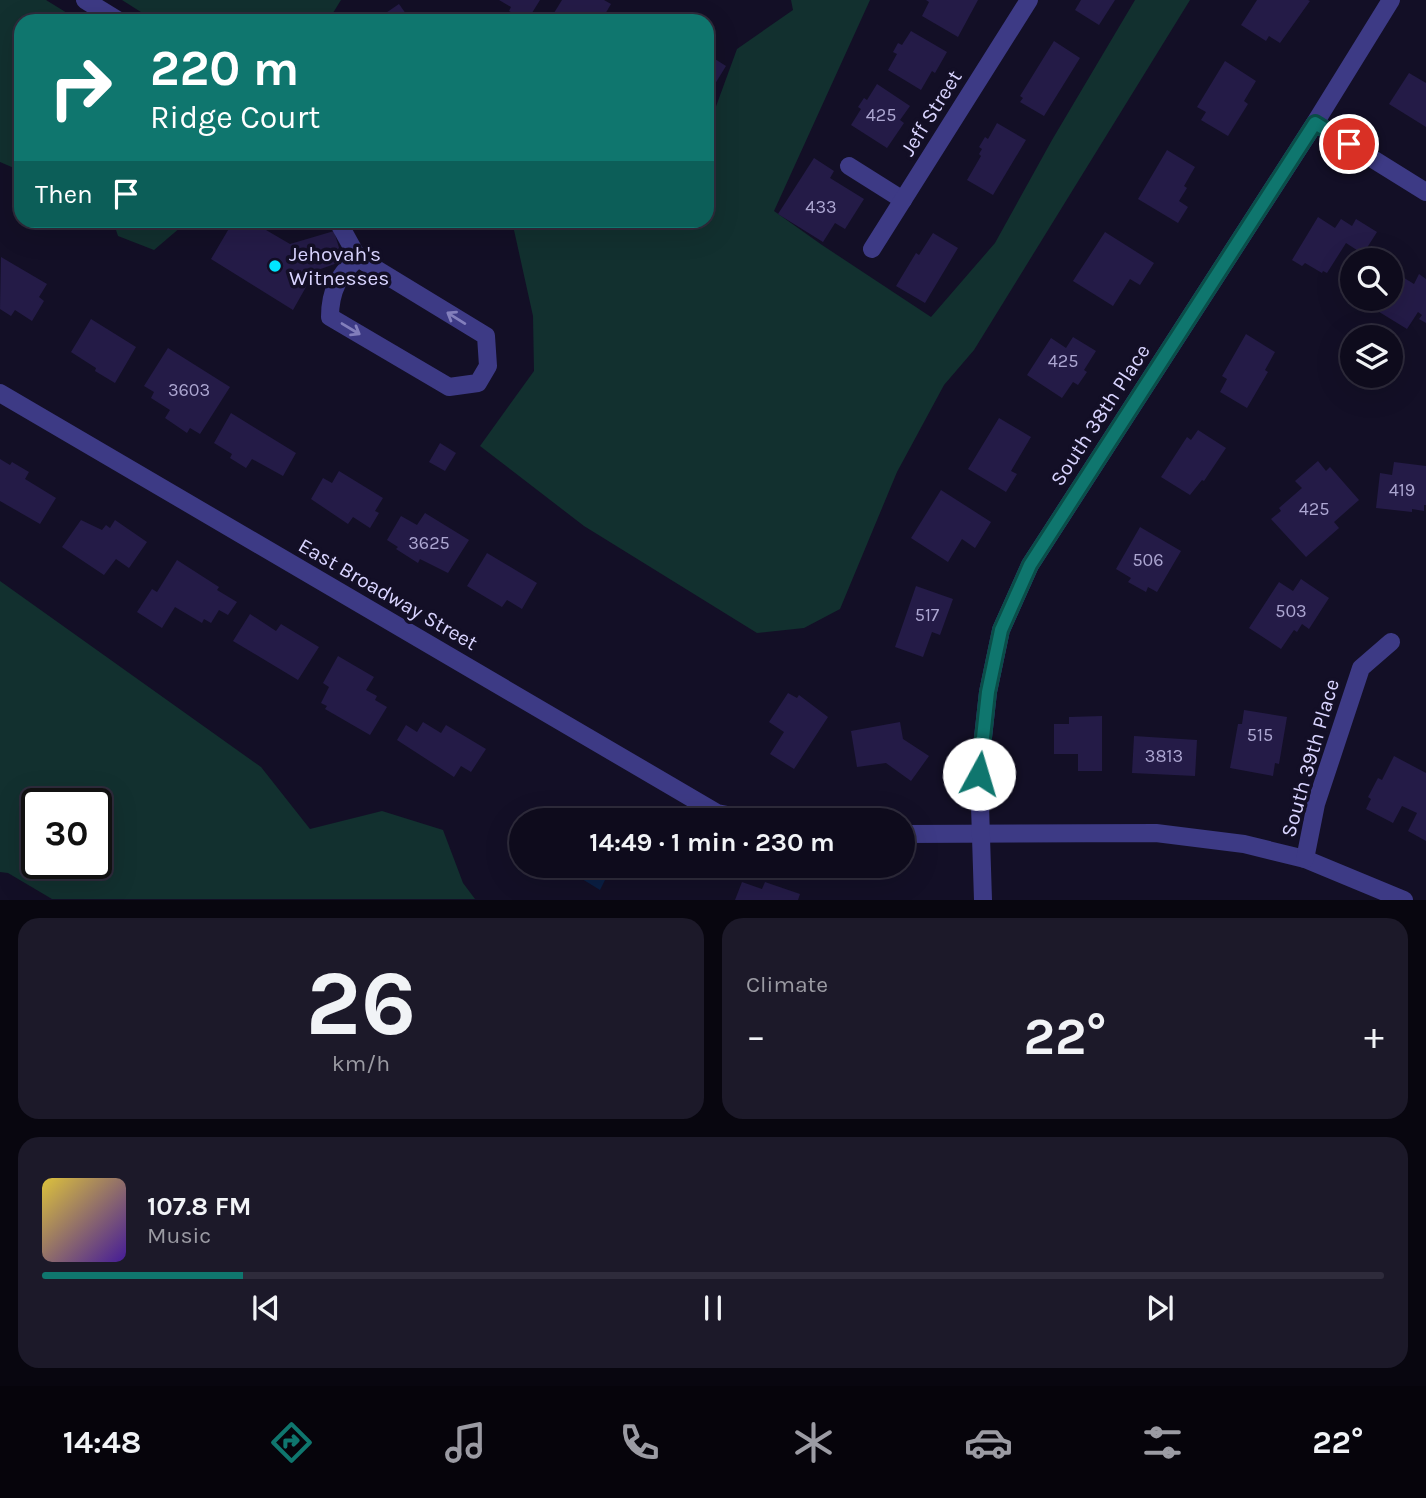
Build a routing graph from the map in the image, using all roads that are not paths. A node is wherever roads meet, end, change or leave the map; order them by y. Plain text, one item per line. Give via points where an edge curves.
1 (85, 0) edge
2 (1029, 0) edge
3 (1391, 0) edge
4 (108, 14) edge
5 (1315, 123) junction
6 (849, 166) dead end
7 (1426, 191) edge
8 (903, 200) junction
9 (341, 228) edge
10 (872, 249) dead end
11 (358, 258) junction
12 (0, 393) edge
13 (1391, 642) dead end
14 (708, 808) edge
15 (982, 832) junction
16 (915, 834) edge
17 (1305, 859) junction
18 (983, 900) edge
19 (1404, 900) edge

1 - 4 street
2 - 8 street, Jeff Street
3 - 5 street, South 38th Place
5 - 7 street
5 - 15 street, South 38th Place via 1030,565 1001,630 988,692 979,774
6 - 8 street
8 - 10 street, Jeff Street
9 - 11 street
11 -> 11 street via 335,285 330,317 449,387 478,383 488,366 486,336
12 - 14 street, East Broadway Street
13 - 17 street, South 39th Place via 1361,668 1316,804
15 - 16 street
15 - 17 street via 1156,833 1244,844
15 - 18 street, South 38th Place
17 - 19 street

